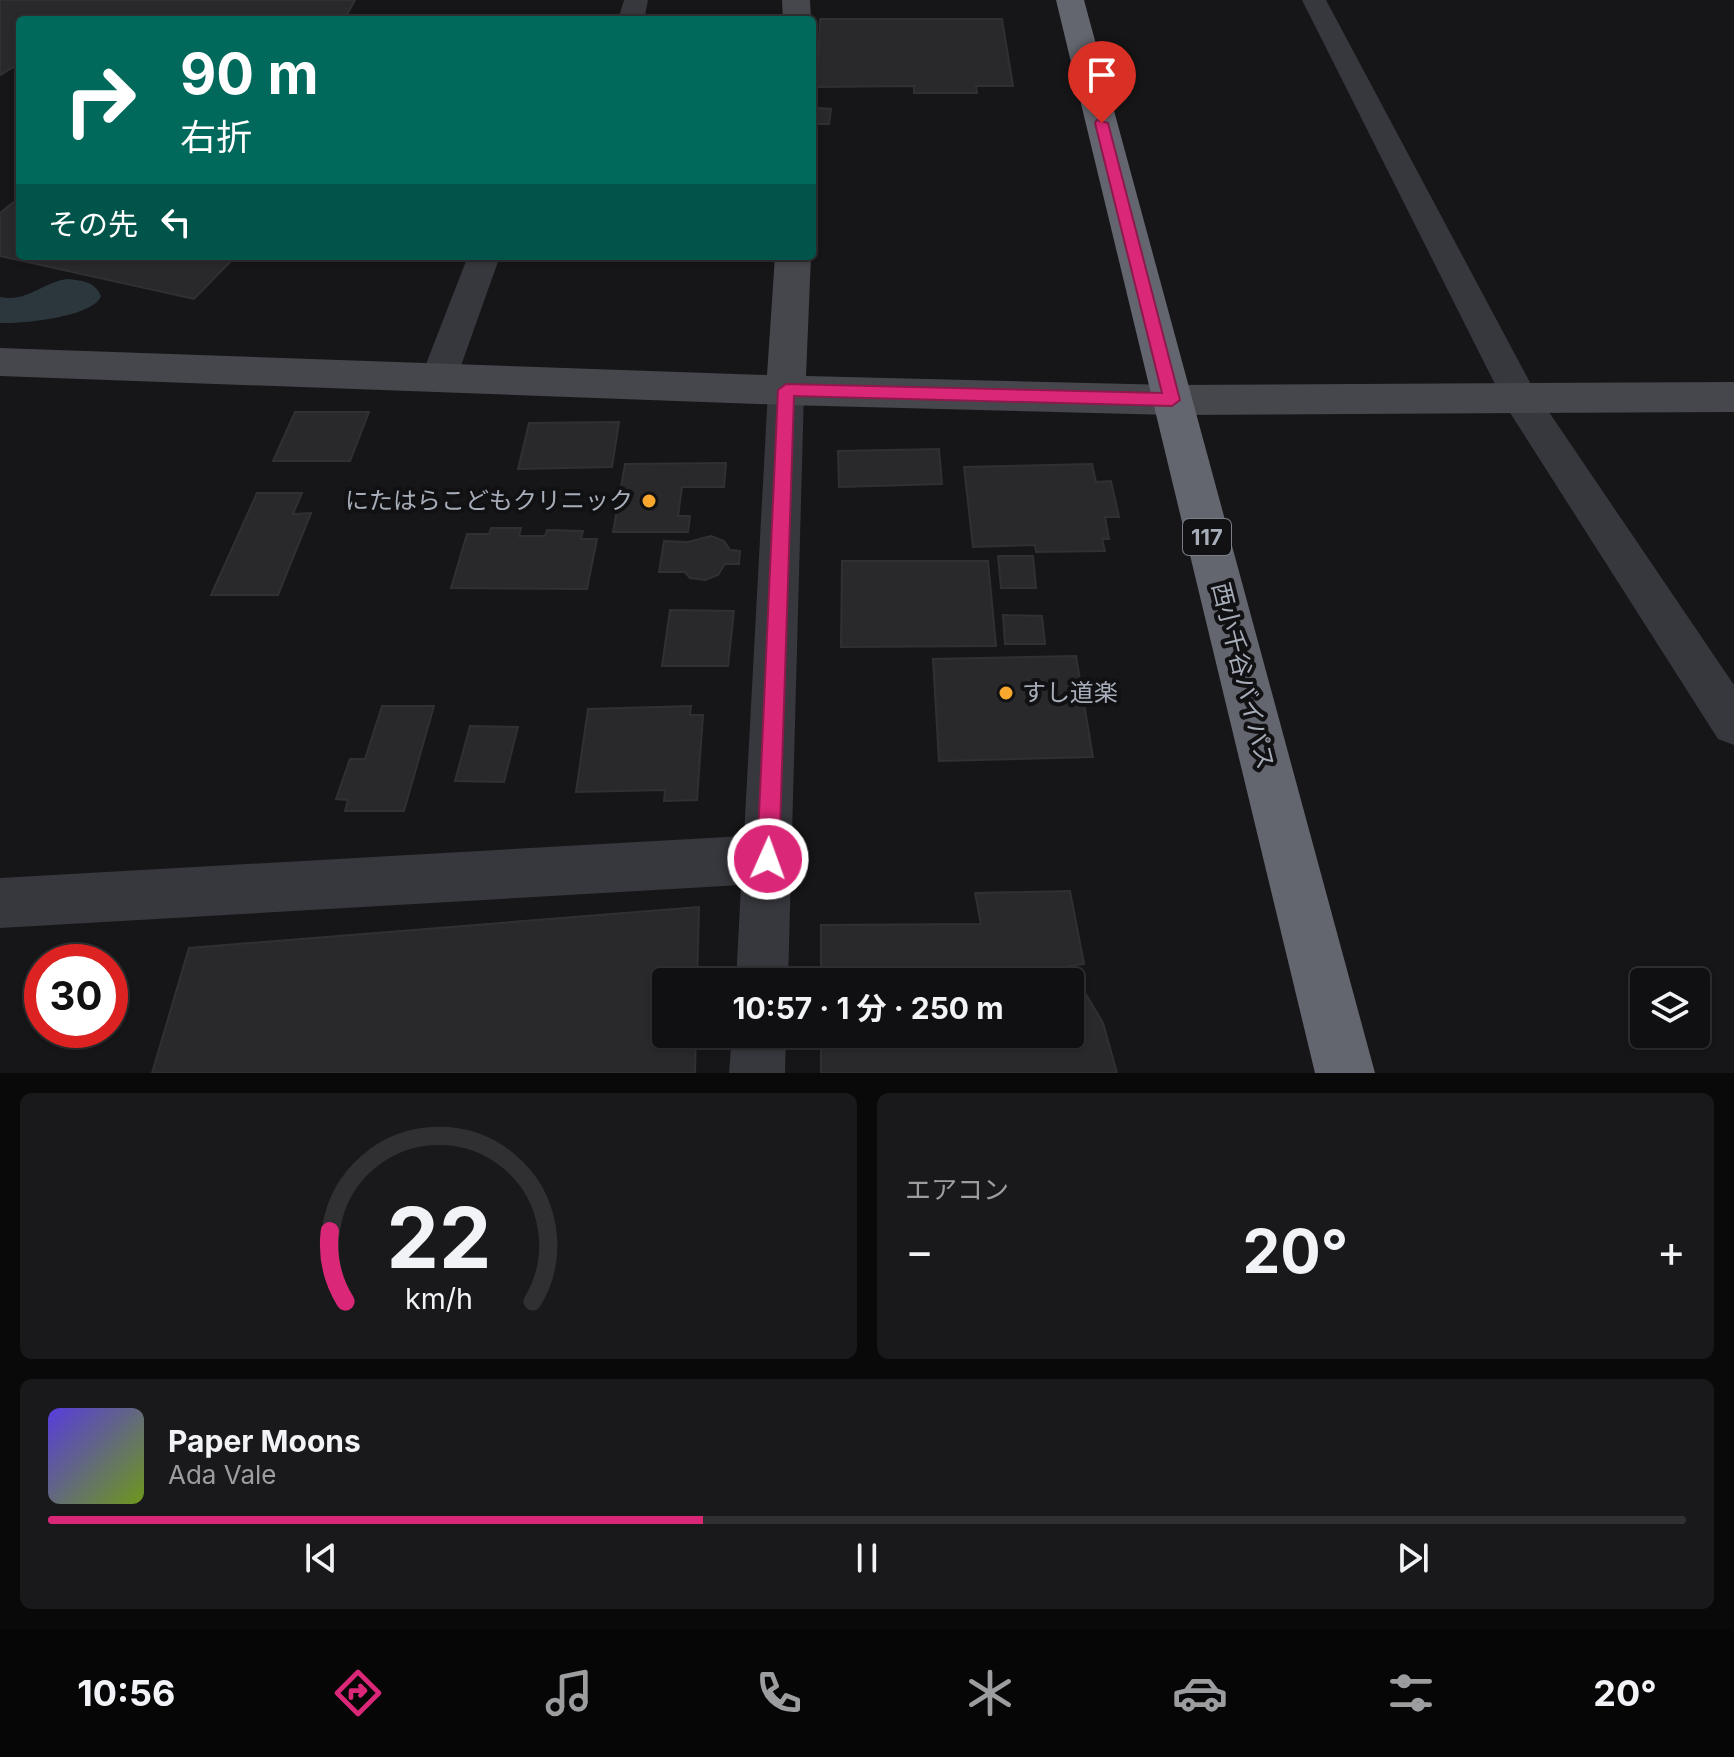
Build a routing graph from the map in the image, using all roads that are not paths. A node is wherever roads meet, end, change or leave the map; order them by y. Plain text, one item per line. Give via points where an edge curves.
1 (1070, 0) edge
2 (1314, 0) edge
3 (483, 260) edge
4 (793, 260) edge
5 (0, 362) edge
6 (439, 377) junction
7 (786, 390) junction
8 (1734, 397) edge
9 (1520, 398) junction
10 (1172, 400) junction
11 (1734, 724) edge
12 (768, 859) junction
13 (0, 903) edge
14 (763, 968) edge
15 (758, 1048) edge
16 (757, 1073) edge
17 (1345, 1073) edge

1 - 10 highway, 西小千谷バイパス / 117
2 - 9 street
3 - 6 street
4 - 7 street
5 - 6 street
6 - 7 street
7 - 10 street
7 - 12 street
8 - 9 street
9 - 10 street
9 - 11 street
10 - 17 highway, 西小千谷バイパス / 117
12 - 13 street
12 - 14 street
15 - 16 street

